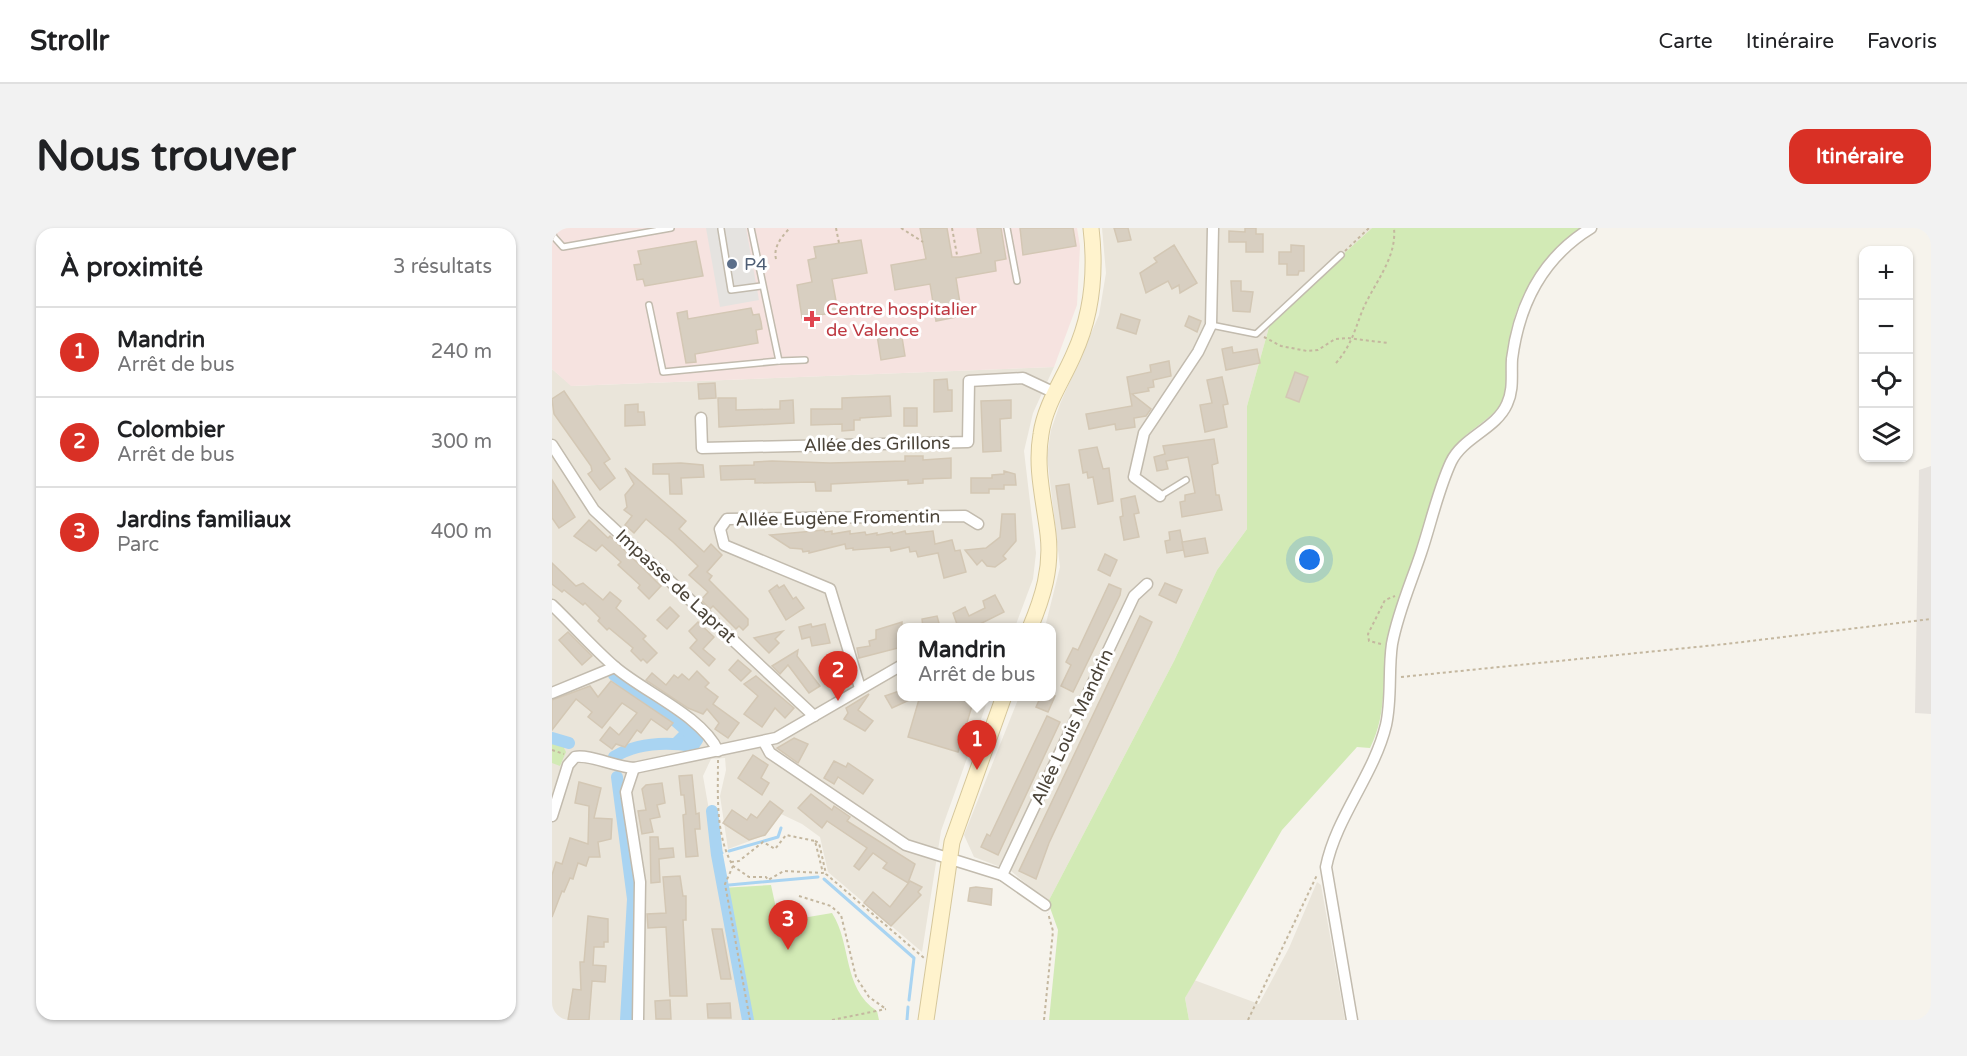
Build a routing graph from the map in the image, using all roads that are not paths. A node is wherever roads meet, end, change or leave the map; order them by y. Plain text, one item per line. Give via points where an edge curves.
1 (671, 228) edge
2 (751, 228) edge
3 (1007, 228) edge
4 (1091, 228) edge
5 (1214, 228) edge
6 (1591, 228) edge
7 (721, 229) edge
8 (552, 230) edge
9 (1341, 255) road end
10 (1017, 281) dead end
11 (761, 286) junction
12 (649, 305) dead end
13 (1211, 325) junction
14 (805, 360) dead end
15 (779, 362) junction
16 (1055, 393) junction
17 (701, 418) dead end
18 (552, 445) edge
19 (1186, 480) dead end
20 (1160, 496) joint
21 (978, 524) dead end
22 (1147, 584) dead end
23 (552, 605) edge
24 (1032, 623) edge
25 (615, 667) junction
26 (897, 668) edge
27 (860, 688) junction
28 (552, 693) edge
29 (1002, 701) edge
30 (814, 716) junction
31 (764, 742) junction
32 (718, 751) junction
33 (623, 767) junction
34 (552, 816) edge
35 (950, 859) junction
36 (1002, 875) junction
37 (1045, 905) road end
38 (638, 1020) edge
39 (926, 1020) edge
40 (1352, 1020) edge

1 - 8 lane via 563,247
2 - 11 lane
3 - 10 lane
4 - 16 main road via 1092,280 1087,320
5 - 13 street
6 - 40 street via 1556,256 1531,290 1517,328 1508,404 1500,416 1456,451 1396,622 1386,726 1331,844 1326,867
7 - 11 lane via 731,290
9 - 13 lane via 1256,334
11 - 15 lane
12 - 15 lane via 663,372
13 - 20 street via 1144,434 1134,477
14 - 15 lane
16 - 17 street, Allée des Grillons via 1023,378 969,381 968,442 702,448
16 - 24 main road via 1041,433 1038,458 1049,559 1042,598
18 - 30 street, Impasse de Laprat via 594,510
19 - 20 lane
21 - 27 street, Allée Eugène Fromentin via 965,516 727,519 720,529 724,545 830,589
22 - 36 street, Allée Louis Mandrin via 1134,596
23 - 25 street
25 - 28 street
25 - 32 street via 693,722
26 - 27 street
27 - 30 street
29 - 35 main road via 956,829
30 - 31 street via 788,733
31 - 32 street
31 - 35 street via 770,753 906,845
32 - 33 street
33 - 34 street via 579,756 571,760
33 - 38 street via 640,882
35 - 36 street
35 - 39 main road
36 - 37 street

